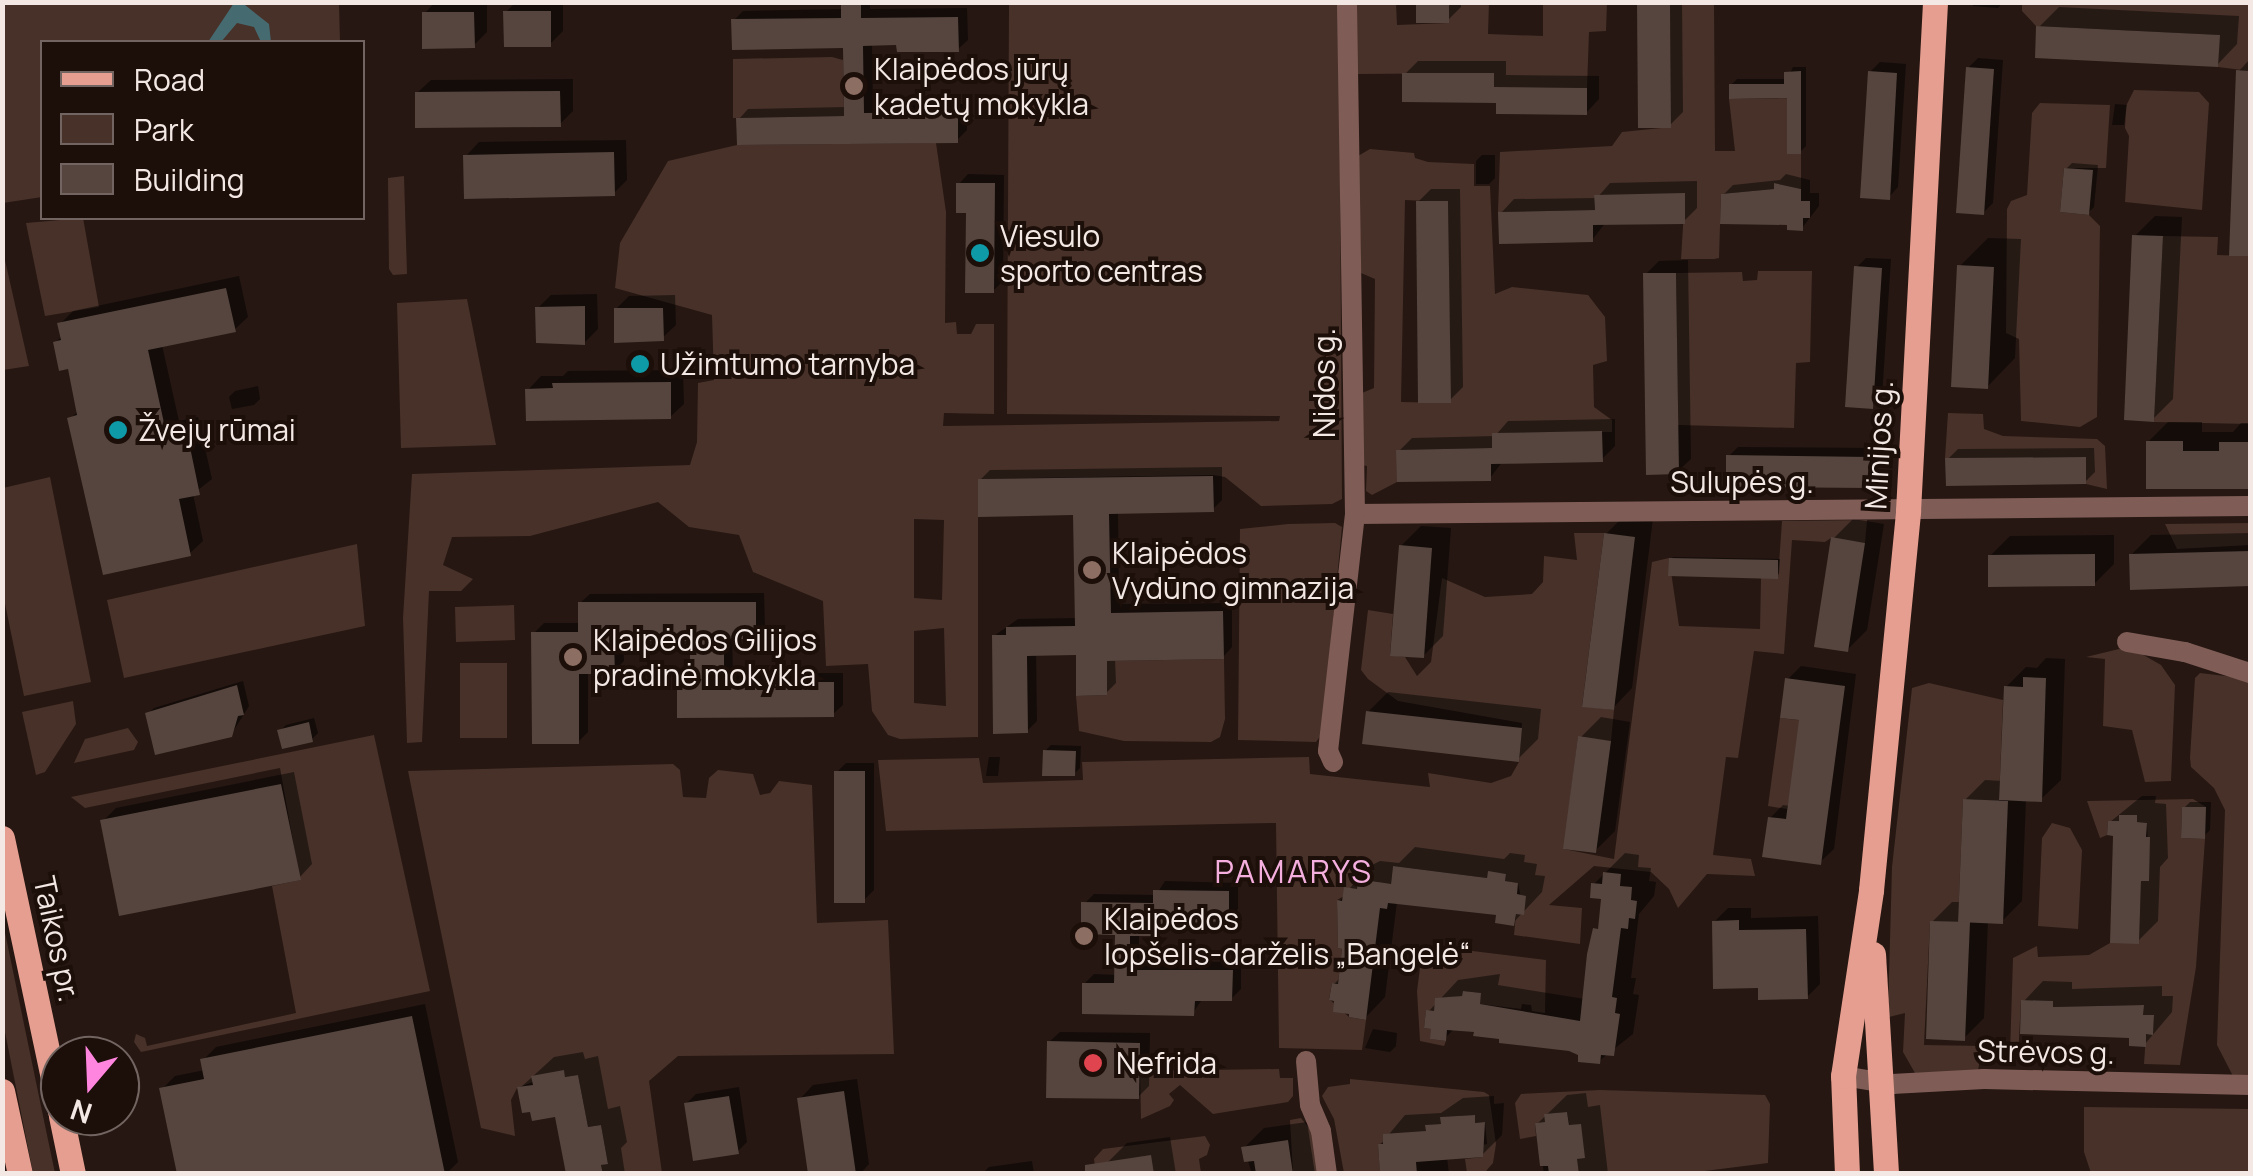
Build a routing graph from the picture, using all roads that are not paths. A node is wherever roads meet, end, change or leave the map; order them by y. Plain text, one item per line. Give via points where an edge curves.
1 (1347, 2) edge
2 (1935, 2) edge
3 (2250, 506) edge
4 (1908, 511) junction
5 (1354, 514) junction
6 (2127, 642) dead end
7 (2250, 673) edge
8 (1332, 762) dead end
9 (2, 838) edge
10 (1871, 890) junction
11 (44, 1036) edge
12 (1306, 1061) dead end
13 (1842, 1076) junction
14 (1877, 1083) junction
15 (2250, 1085) edge
16 (2, 1091) edge
17 (65, 1136) edge
18 (20, 1174) edge
19 (73, 1174) edge
20 (1327, 1174) edge
21 (1847, 1174) edge
22 (1886, 1174) edge

1 - 5 street, Nidos g.
2 - 4 main road, Minijos g.
3 - 4 street, Sulupės g.
4 - 5 street, Sulupės g.
4 - 10 main road, Minijos g.
5 - 8 street, Nidos g.
6 - 7 street
9 - 11 main road, Taikos pr.
10 - 13 main road, Minijos g.
10 - 14 main road, Minijos g.
12 - 20 street
13 - 14 street, Strėvos g.
13 - 21 main road, Minijos g.
14 - 15 street, Strėvos g.
14 - 22 main road, Minijos g.
16 - 18 main road
17 - 19 main road, Taikos pr.

